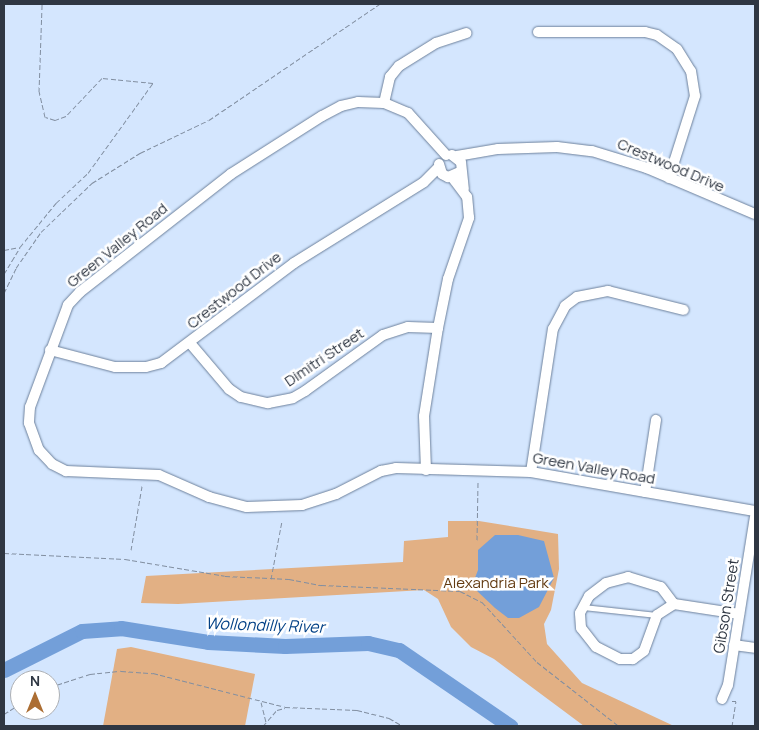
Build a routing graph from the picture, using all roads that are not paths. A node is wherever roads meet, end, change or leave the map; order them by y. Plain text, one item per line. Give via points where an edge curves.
1 (538, 32) dead end
2 (466, 33) dead end
3 (384, 103) junction
4 (450, 166) junction
5 (669, 178) junction
6 (755, 214) edge
7 (684, 310) dead end
8 (438, 328) junction
9 (190, 343) junction
10 (50, 350) junction
11 (656, 420) dead end
12 (426, 470) junction
13 (531, 472) junction
14 (644, 492) junction
15 (755, 511) edge
16 (755, 517) edge
17 (674, 604) junction
18 (582, 607) junction
19 (739, 614) junction
20 (656, 615) junction
21 (734, 646) junction
22 (755, 648) edge
23 (722, 699) road end

1 - 5 street via 645,32 657,35 677,49 691,71 695,96
2 - 3 street via 436,44 399,66 390,77
3 - 4 street, Green Valley Road via 408,113
3 - 10 street, Green Valley Road via 358,102 341,106 231,174 80,292 68,305
4 - 5 street, Crestwood Drive via 485,151 576,149 609,155
4 - 8 street, Green Valley Road via 469,206 468,224 448,279
4 - 9 street, Crestwood Drive via 294,263
5 - 6 street, Crestwood Drive
7 - 13 street via 608,291 577,297 565,306 553,329
8 - 9 street, Dimitri Street via 408,327 383,335 305,391 293,398 268,403 241,397 228,389
8 - 12 street, Green Valley Road via 424,416
9 - 10 street, Crestwood Drive via 161,363 131,368
10 - 12 street, Green Valley Road via 34,391 29,423 39,450 52,464 66,471 159,475 226,503 266,509 320,500 381,471
11 - 14 street
12 - 13 street, Green Valley Road
13 - 14 street, Green Valley Road
14 - 15 street, Green Valley Road
16 - 19 street, Gibson Street
17 - 18 street via 661,587 628,577 615,579 596,589
17 - 19 street
17 - 20 street
18 - 20 lane
18 - 20 street via 581,628 589,642 626,660 644,651
19 - 21 street, Gibson Street
21 - 22 street
21 - 23 street, Gibson Street

